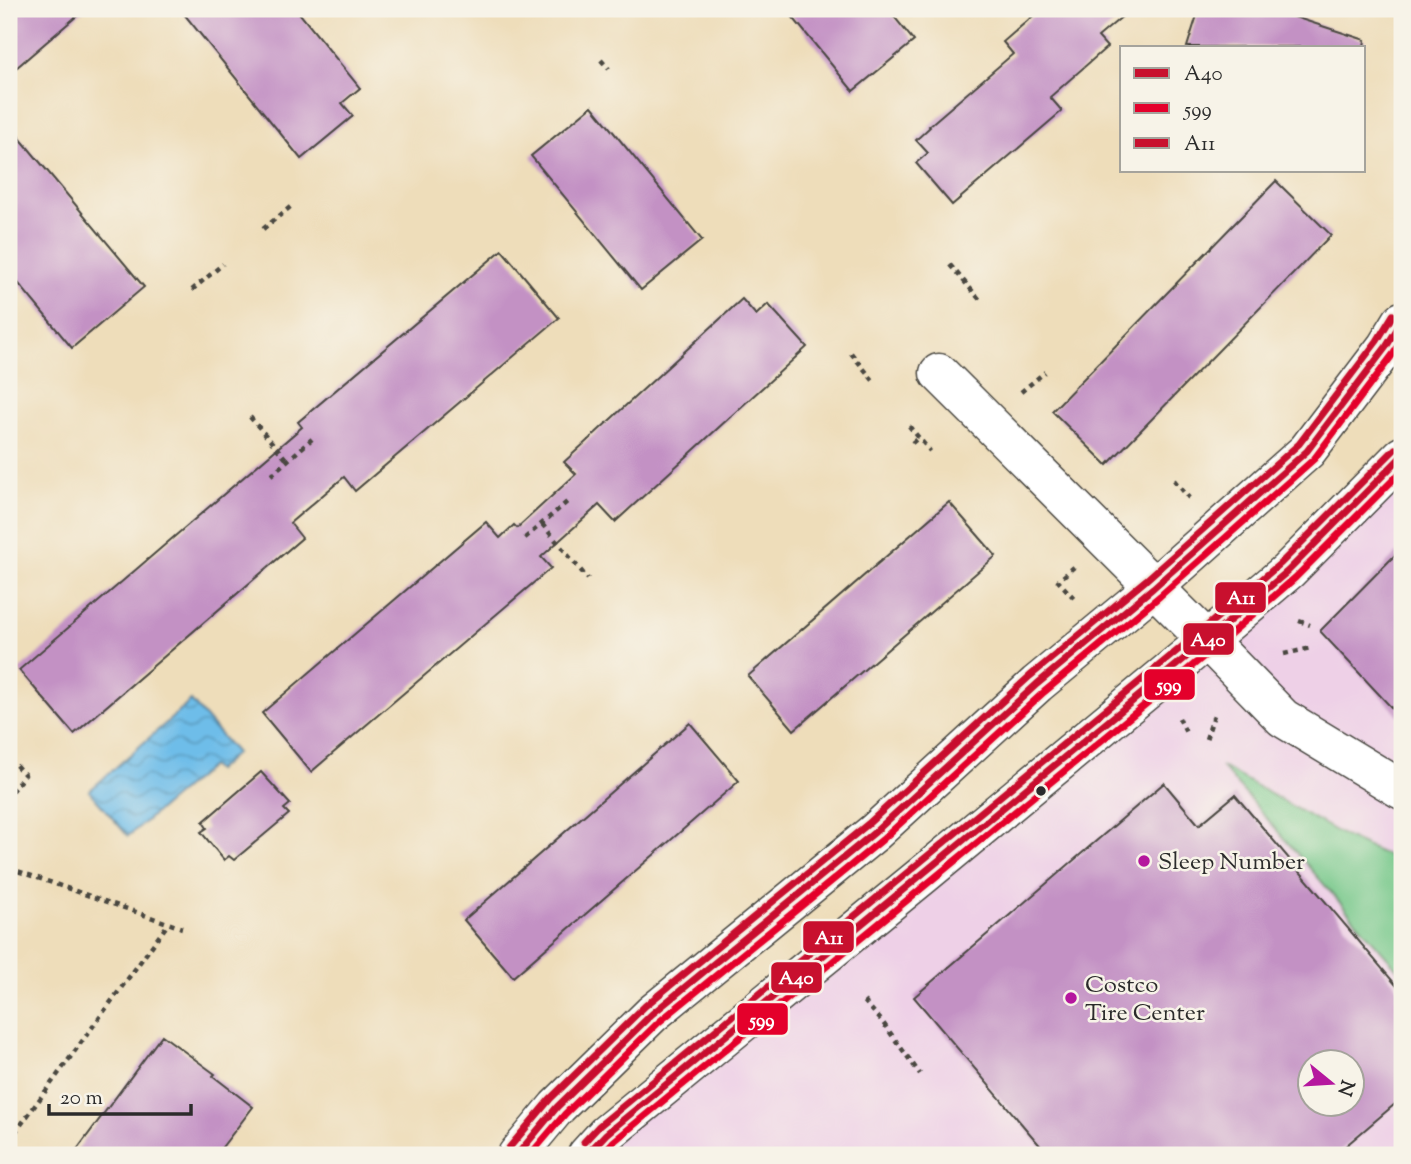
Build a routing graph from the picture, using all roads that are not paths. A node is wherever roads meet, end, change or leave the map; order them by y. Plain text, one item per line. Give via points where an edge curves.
1 (1402, 321) edge
2 (939, 373) dead end
3 (1402, 456) edge
4 (1153, 587) junction
5 (1207, 640) junction
6 (1402, 790) edge
7 (517, 1155) edge
8 (587, 1155) edge

1 - 4 main road via 1307,451
2 - 4 main road
3 - 5 main road via 1288,570
4 - 5 main road
4 - 7 main road via 1037,684 875,832 652,1014 557,1107
5 - 6 main road via 1283,719
5 - 8 main road via 606,1134

